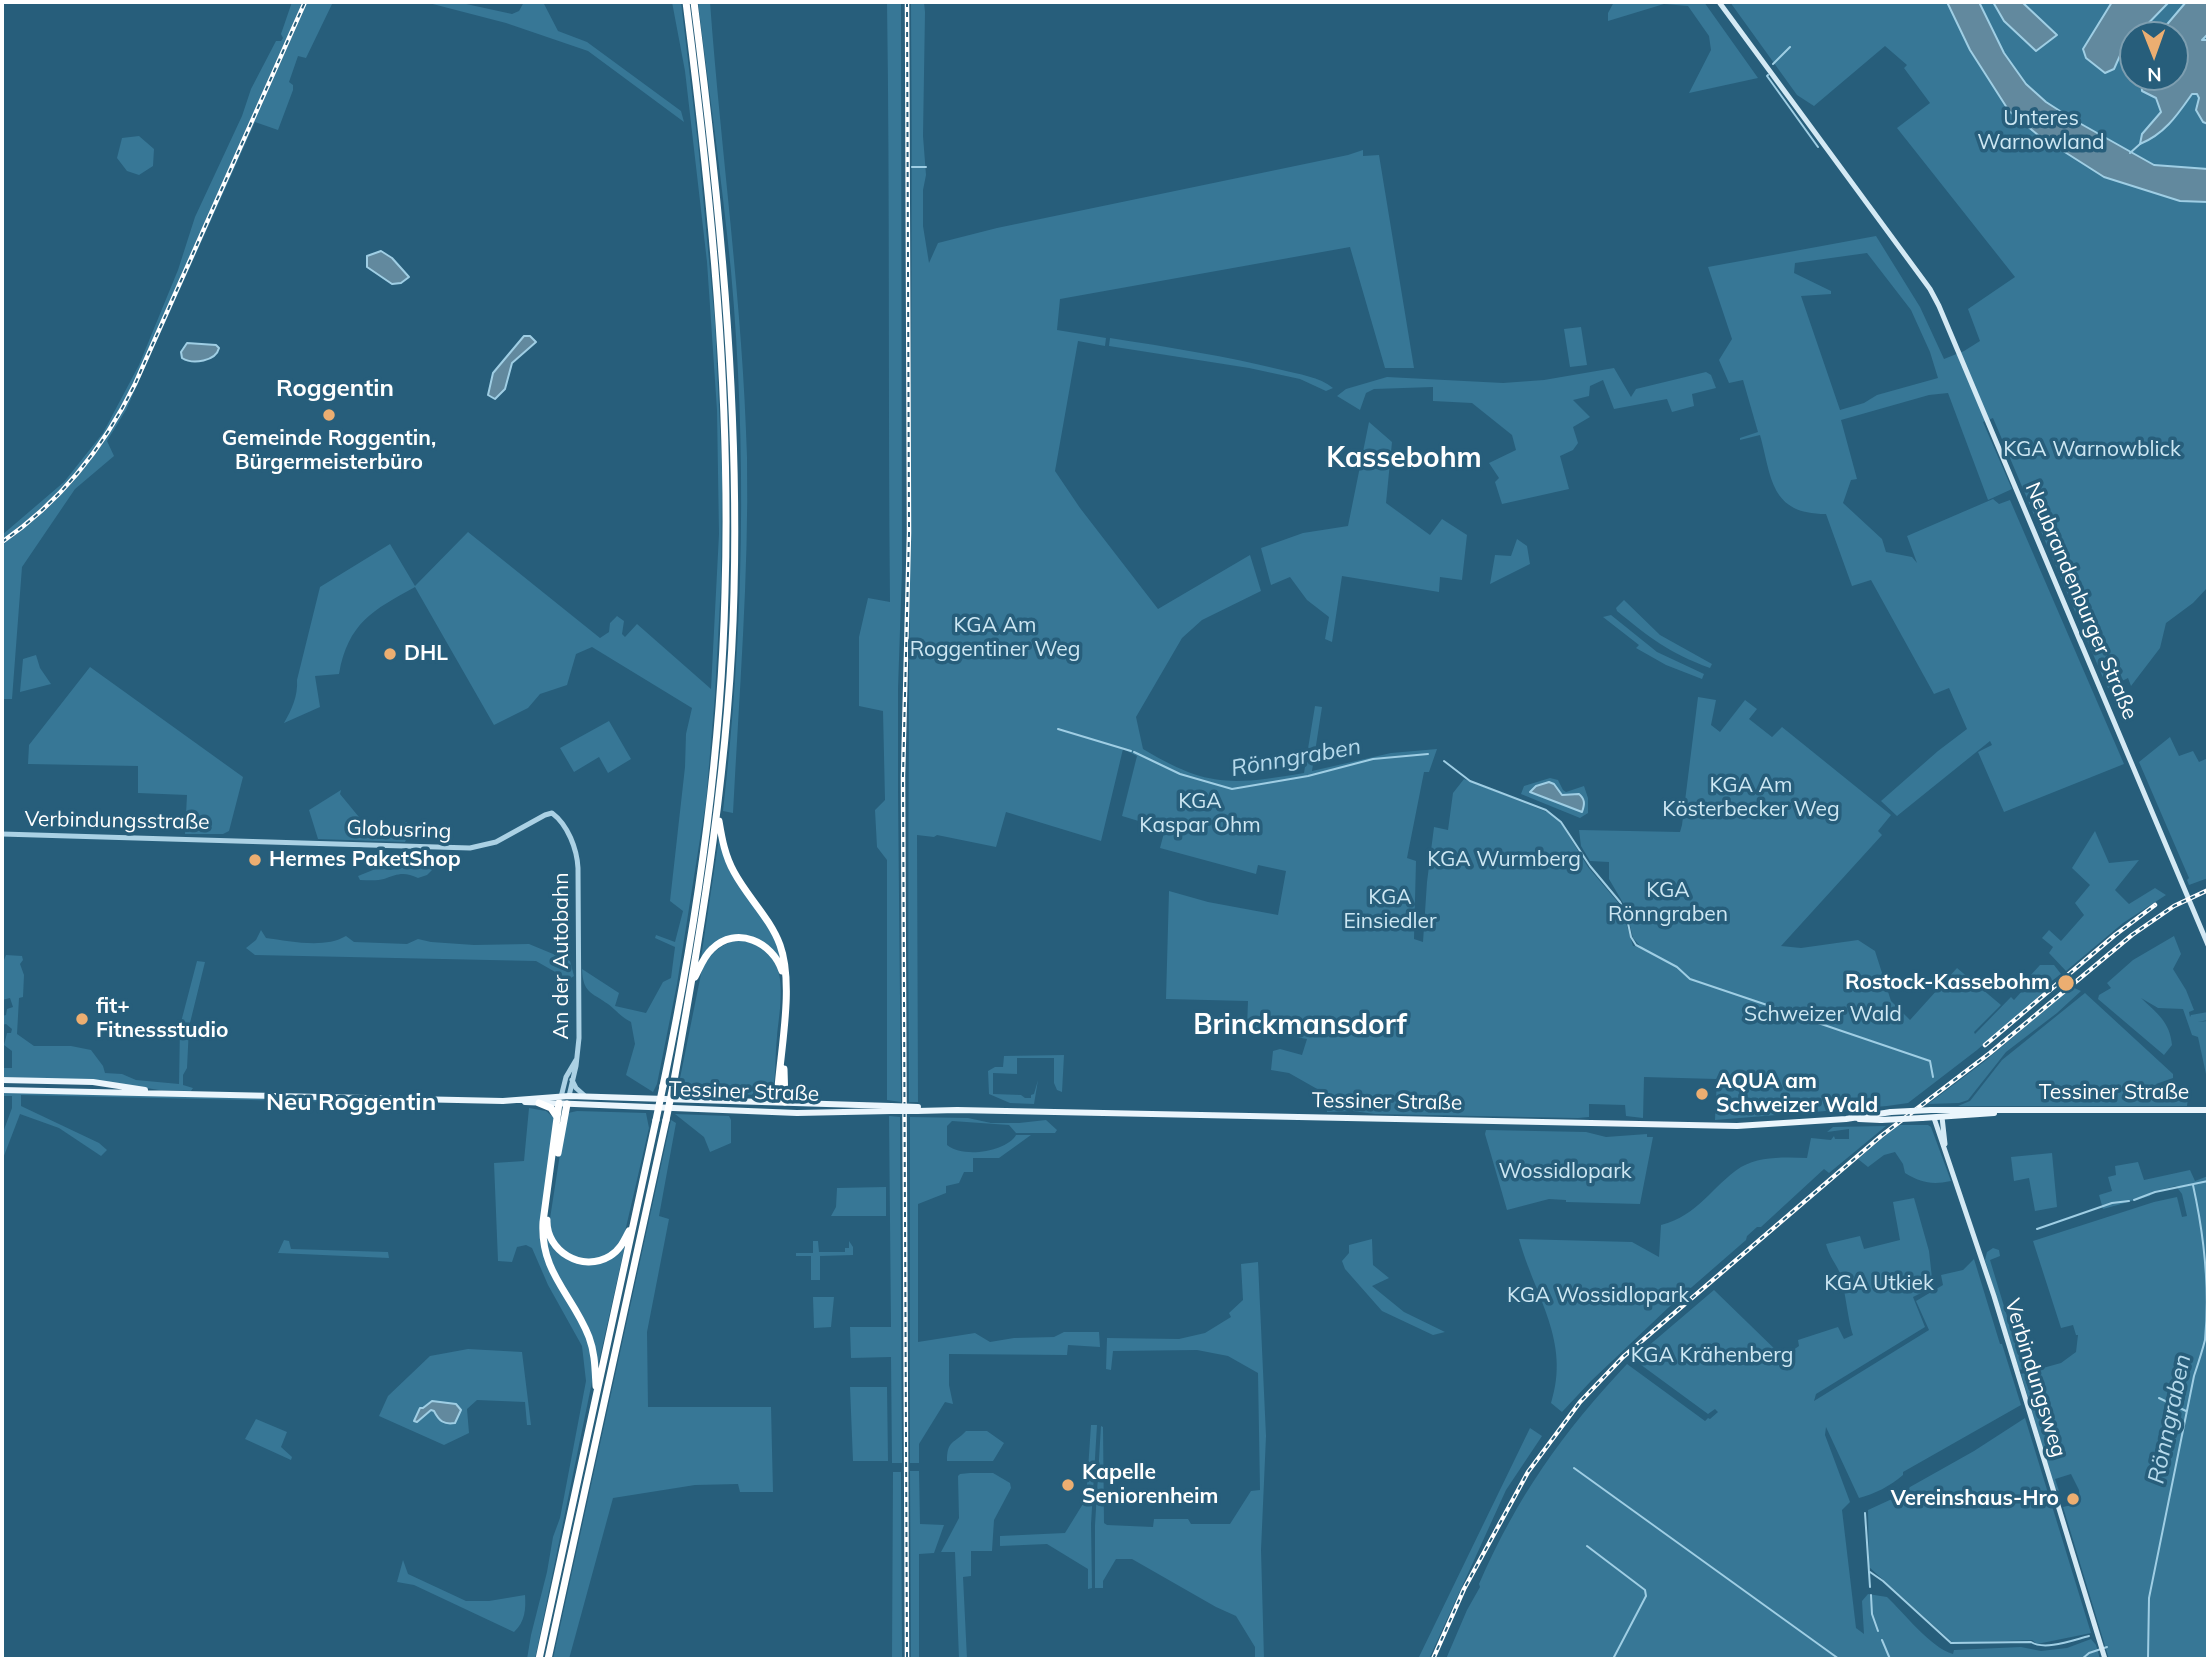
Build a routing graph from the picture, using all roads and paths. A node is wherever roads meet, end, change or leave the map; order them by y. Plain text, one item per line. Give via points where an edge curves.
1 (686, 2) edge
2 (694, 2) edge
3 (1719, 2) edge
4 (718, 813) junction
5 (555, 815) joint
6 (2, 834) edge
7 (232, 840) joint
8 (2208, 945) edge
9 (692, 984) junction
10 (785, 989) junction
11 (576, 1060) junction
12 (2, 1080) edge
13 (572, 1080) junction
14 (2, 1090) edge
15 (154, 1093) junction
16 (587, 1097) junction
17 (512, 1100) junction
18 (564, 1100) junction
19 (781, 1102) junction
20 (539, 1103) junction
21 (891, 1108) junction
22 (776, 1110) junction
23 (2208, 1110) edge
24 (785, 1112) junction
25 (1933, 1113) junction
26 (1942, 1113) junction
27 (1846, 1119) junction
28 (558, 1120) junction
29 (1945, 1147) junction
30 (635, 1221) junction
31 (597, 1394) junction
32 (540, 1659) edge
33 (548, 1659) edge
34 (2105, 1659) edge

1 - 30 highway, bridge via 722,352 726,582 711,801 692,934
2 - 4 highway via 724,267 734,432 733,619
3 - 8 main road, Neubrandenburger Straße via 1939,306
4 - 9 highway
4 - 10 highway via 723,846 733,870 780,946
5 - 7 street, Globusring via 545,815 478,848
5 - 11 street, An der Autobahn via 573,843 578,868
6 - 7 street, Verbindungsstraße
9 - 10 highway via 712,948 740,938 757,941 772,952
9 - 33 highway, bridge
10 - 19 highway
11 - 13 street, An der Autobahn
11 - 18 street, An der Autobahn via 566,1077
12 - 15 main road via 93,1082
13 - 16 street
13 - 18 street, An der Autobahn
14 - 15 main road
15 - 17 main road
16 - 18 main road, Tessiner Straße
16 - 19 main road, Tessiner Straße
17 - 18 main road
17 - 20 main road
18 - 20 main road
18 - 22 main road, Tessiner Straße
18 - 28 highway
18 - 30 highway via 547,1220 553,1242 569,1257 597,1261 618,1250
19 - 21 main road, Tessiner Straße
19 - 22 main road
19 - 24 main road
20 - 28 highway via 551,1108
21 - 24 main road, Tessiner Straße
21 - 27 main road, Tessiner Straße, bridge via 1714,1126
22 - 24 main road, Tessiner Straße
23 - 26 main road, Tessiner Straße
25 - 26 main road, Tessiner Straße
25 - 27 main road, Tessiner Straße, bridge via 1891,1112
25 - 27 main road, Tessiner Straße, bridge via 1922,1118
25 - 29 main road, Verbindungsweg
26 - 29 main road, Verbindungsweg
28 - 31 highway via 543,1240 551,1270 589,1338
29 - 34 main road, Verbindungsweg
30 - 31 highway
31 - 32 highway

